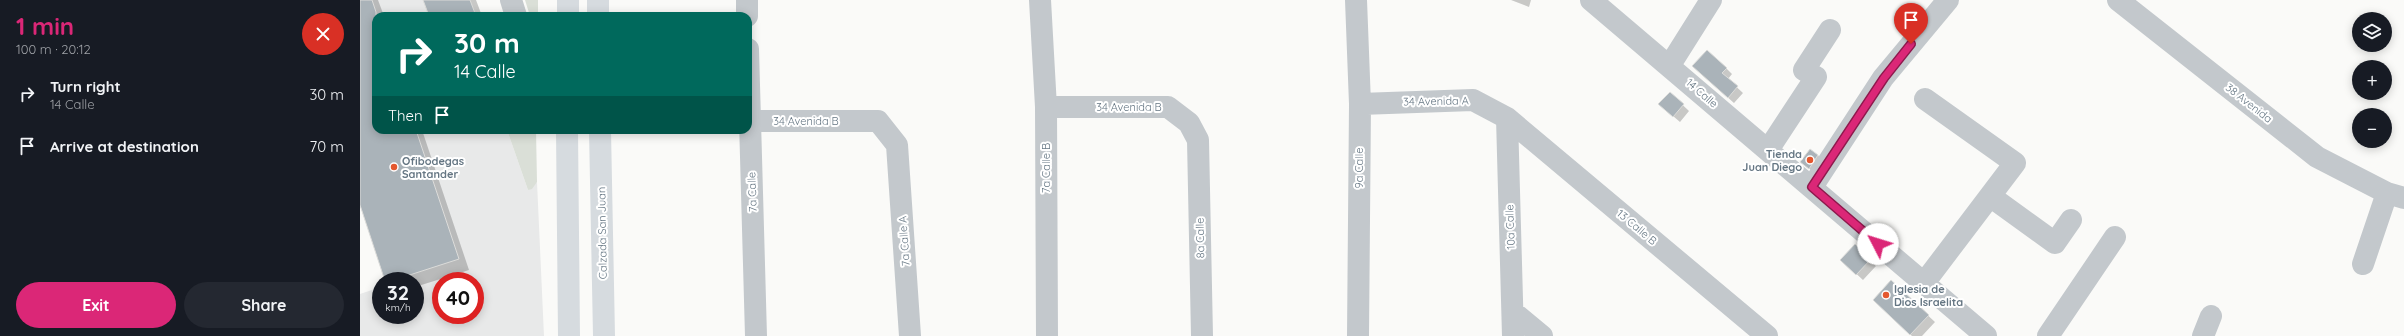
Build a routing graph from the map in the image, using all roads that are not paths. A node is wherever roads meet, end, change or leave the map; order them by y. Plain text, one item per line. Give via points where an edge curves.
1 (511, 0) edge
2 (568, 0) edge
3 (598, 0) edge
4 (747, 0) edge
5 (1040, 0) edge
6 (1356, 0) edge
7 (1591, 0) edge
8 (1711, 0) edge
9 (1948, 0) edge
10 (2118, 0) edge
11 (515, 12) edge
12 (568, 12) edge
13 (598, 12) edge
14 (747, 12) edge
15 (1830, 30) dead end
16 (1670, 65) junction
17 (1925, 99) dead end
18 (1360, 104) junction
19 (1046, 107) junction
20 (1507, 118) junction
21 (752, 121) edge
22 (567, 134) edge
23 (600, 134) edge
24 (750, 134) edge
25 (1198, 140) joint
26 (897, 145) joint
27 (1768, 150) junction
28 (1812, 187) junction
29 (1990, 196) junction
30 (2395, 196) edge
31 (2071, 220) dead end
32 (2115, 238) dead end
33 (2363, 264) dead end
34 (1924, 283) junction
35 (1513, 312) junction
36 (569, 336) edge
37 (604, 336) edge
38 (756, 336) edge
39 (910, 336) edge
40 (1047, 336) edge
41 (1202, 336) edge
42 (1358, 336) edge
43 (1513, 336) edge
44 (1542, 336) edge
45 (1767, 336) edge
46 (1986, 336) edge
47 (2048, 336) edge

1 - 11 street
2 - 12 main road
3 - 13 main road
4 - 14 street
5 - 19 street, 7a Calle B
6 - 18 street, 9a Calle
7 - 16 street, 14 Calle
8 - 16 street
9 - 28 street via 1884,78
10 - 30 street, 38 Avenida via 2318,157
15 - 27 street via 1804,70 1816,76
16 - 27 street, 14 Calle
17 - 29 street via 2015,163
18 - 20 street, 34 Avenida A via 1473,100
18 - 42 street, 9a Calle
19 - 25 street, 34 Avenida B via 1168,107 1188,123
19 - 40 street, 7a Calle B
20 - 35 street, 10a Calle
20 - 45 street, 13 Calle B
21 - 26 street, 34 Avenida B via 878,121
22 - 36 main road
23 - 37 main road, Calzada San Juan
24 - 38 street, 7a Calle
25 - 41 street, 8a Calle
26 - 39 street, 7a Calle A
27 - 28 street, 14 Calle
28 - 34 street, 14 Calle
29 - 31 street via 2055,243
29 - 34 street
30 - 33 street
32 - 47 street
34 - 46 street, 14 Calle
35 - 43 street, 10a Calle
35 - 44 street

